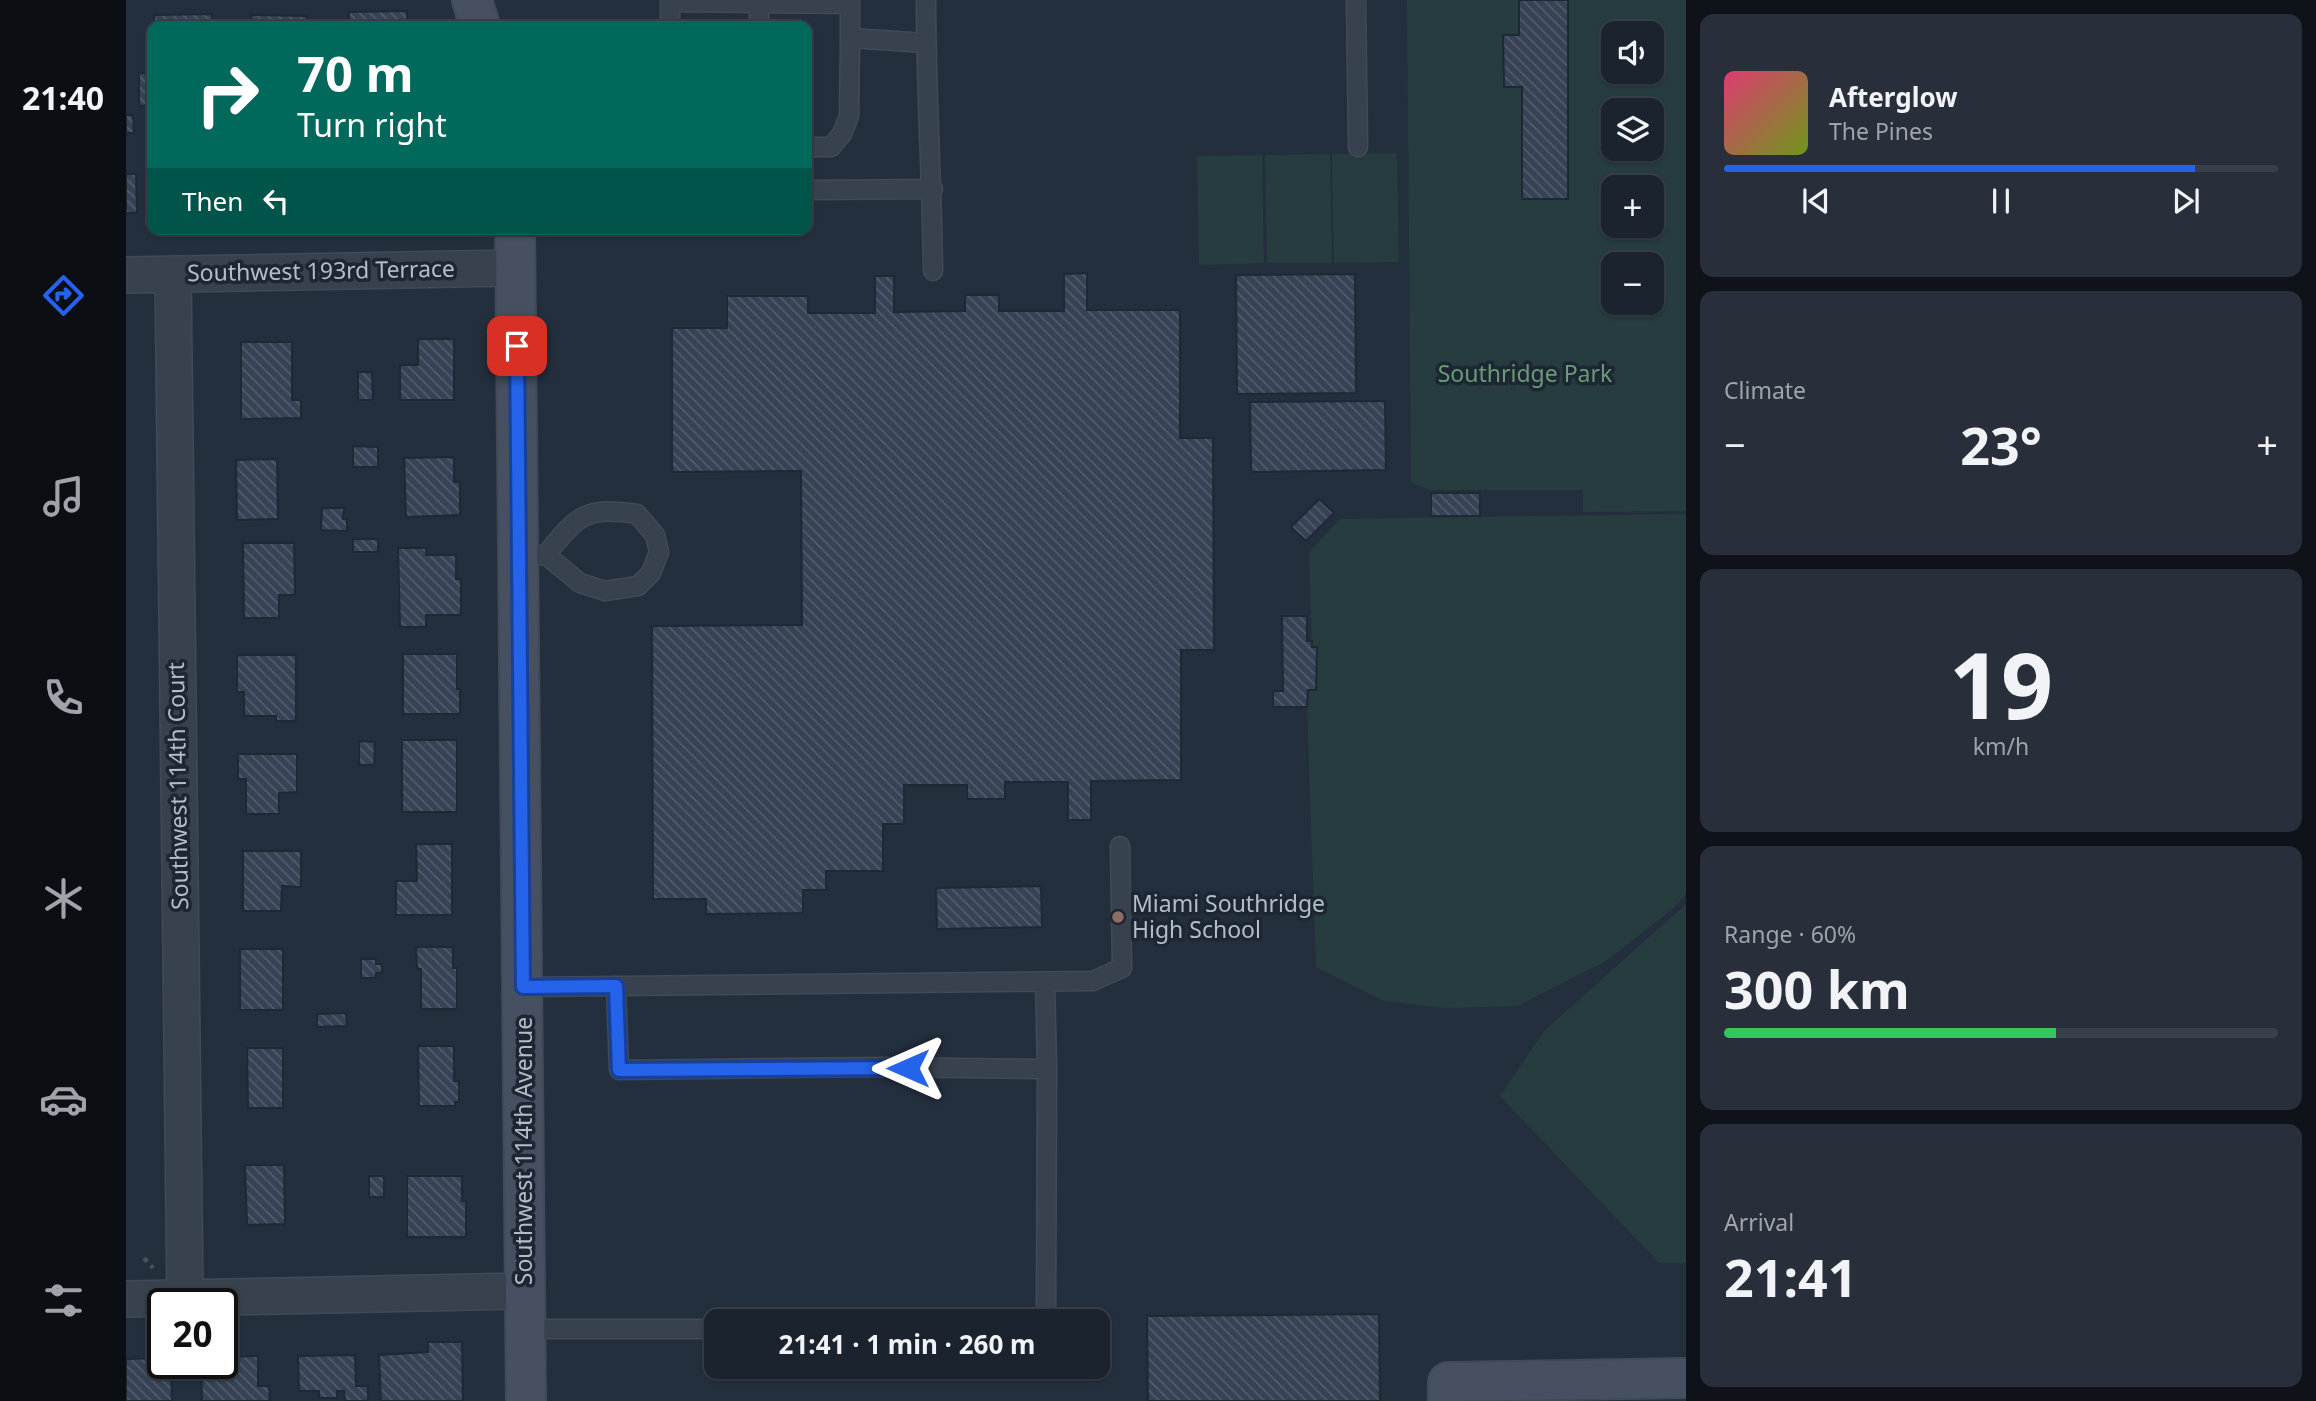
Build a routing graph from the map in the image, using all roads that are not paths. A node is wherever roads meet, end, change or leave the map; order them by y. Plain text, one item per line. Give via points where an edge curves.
1 (472, 0) edge
2 (926, 0) edge
3 (1356, 0) edge
4 (670, 1) edge
5 (759, 1) edge
6 (850, 2) edge
7 (478, 21) edge
8 (670, 21) edge
9 (760, 21) edge
10 (850, 38) junction
11 (926, 44) junction
12 (812, 147) edge
13 (1358, 147) dead end
14 (933, 189) junction
15 (812, 190) edge
16 (515, 235) edge
17 (516, 268) junction
18 (933, 271) dead end
19 (173, 274) junction
20 (126, 275) edge
21 (533, 555) junction
22 (1120, 846) dead end
23 (1045, 982) junction
24 (616, 986) junction
25 (523, 987) junction
26 (1047, 1069) junction
27 (185, 1288) edge
28 (524, 1291) junction
29 (238, 1297) edge
30 (126, 1298) edge
31 (147, 1298) edge
32 (1046, 1309) edge
33 (524, 1329) junction
34 (704, 1329) edge
35 (1686, 1378) edge
36 (1448, 1392) edge
37 (526, 1401) edge

1 - 7 street
2 - 11 lane
3 - 13 lane
4 - 5 lane
4 - 8 lane
5 - 6 lane
5 - 9 lane
6 - 10 lane
10 - 11 lane
10 - 12 lane via 849,117 831,147
11 - 14 lane
14 - 15 lane
14 - 18 lane
16 - 17 street, Southwest 114th Avenue
17 - 19 street, Southwest 193rd Terrace
17 - 21 street, Southwest 114th Avenue
19 - 20 street, Southwest 193rd Terrace
19 - 27 street, Southwest 114th Court
21 - 21 lane via 580,583 605,591 638,586 651,573 659,552 655,535 637,514 613,511 584,514
21 - 25 street, Southwest 114th Avenue
22 - 23 lane via 1122,968 1093,981
23 - 24 lane
23 - 26 lane
24 - 25 lane
24 - 26 lane via 619,1070
25 - 28 street, Southwest 114th Avenue
26 - 32 lane
28 - 29 street
28 - 33 street, Southwest 114th Avenue
30 - 31 street
33 - 34 lane
33 - 37 street, Southwest 114th Avenue
35 - 36 street

